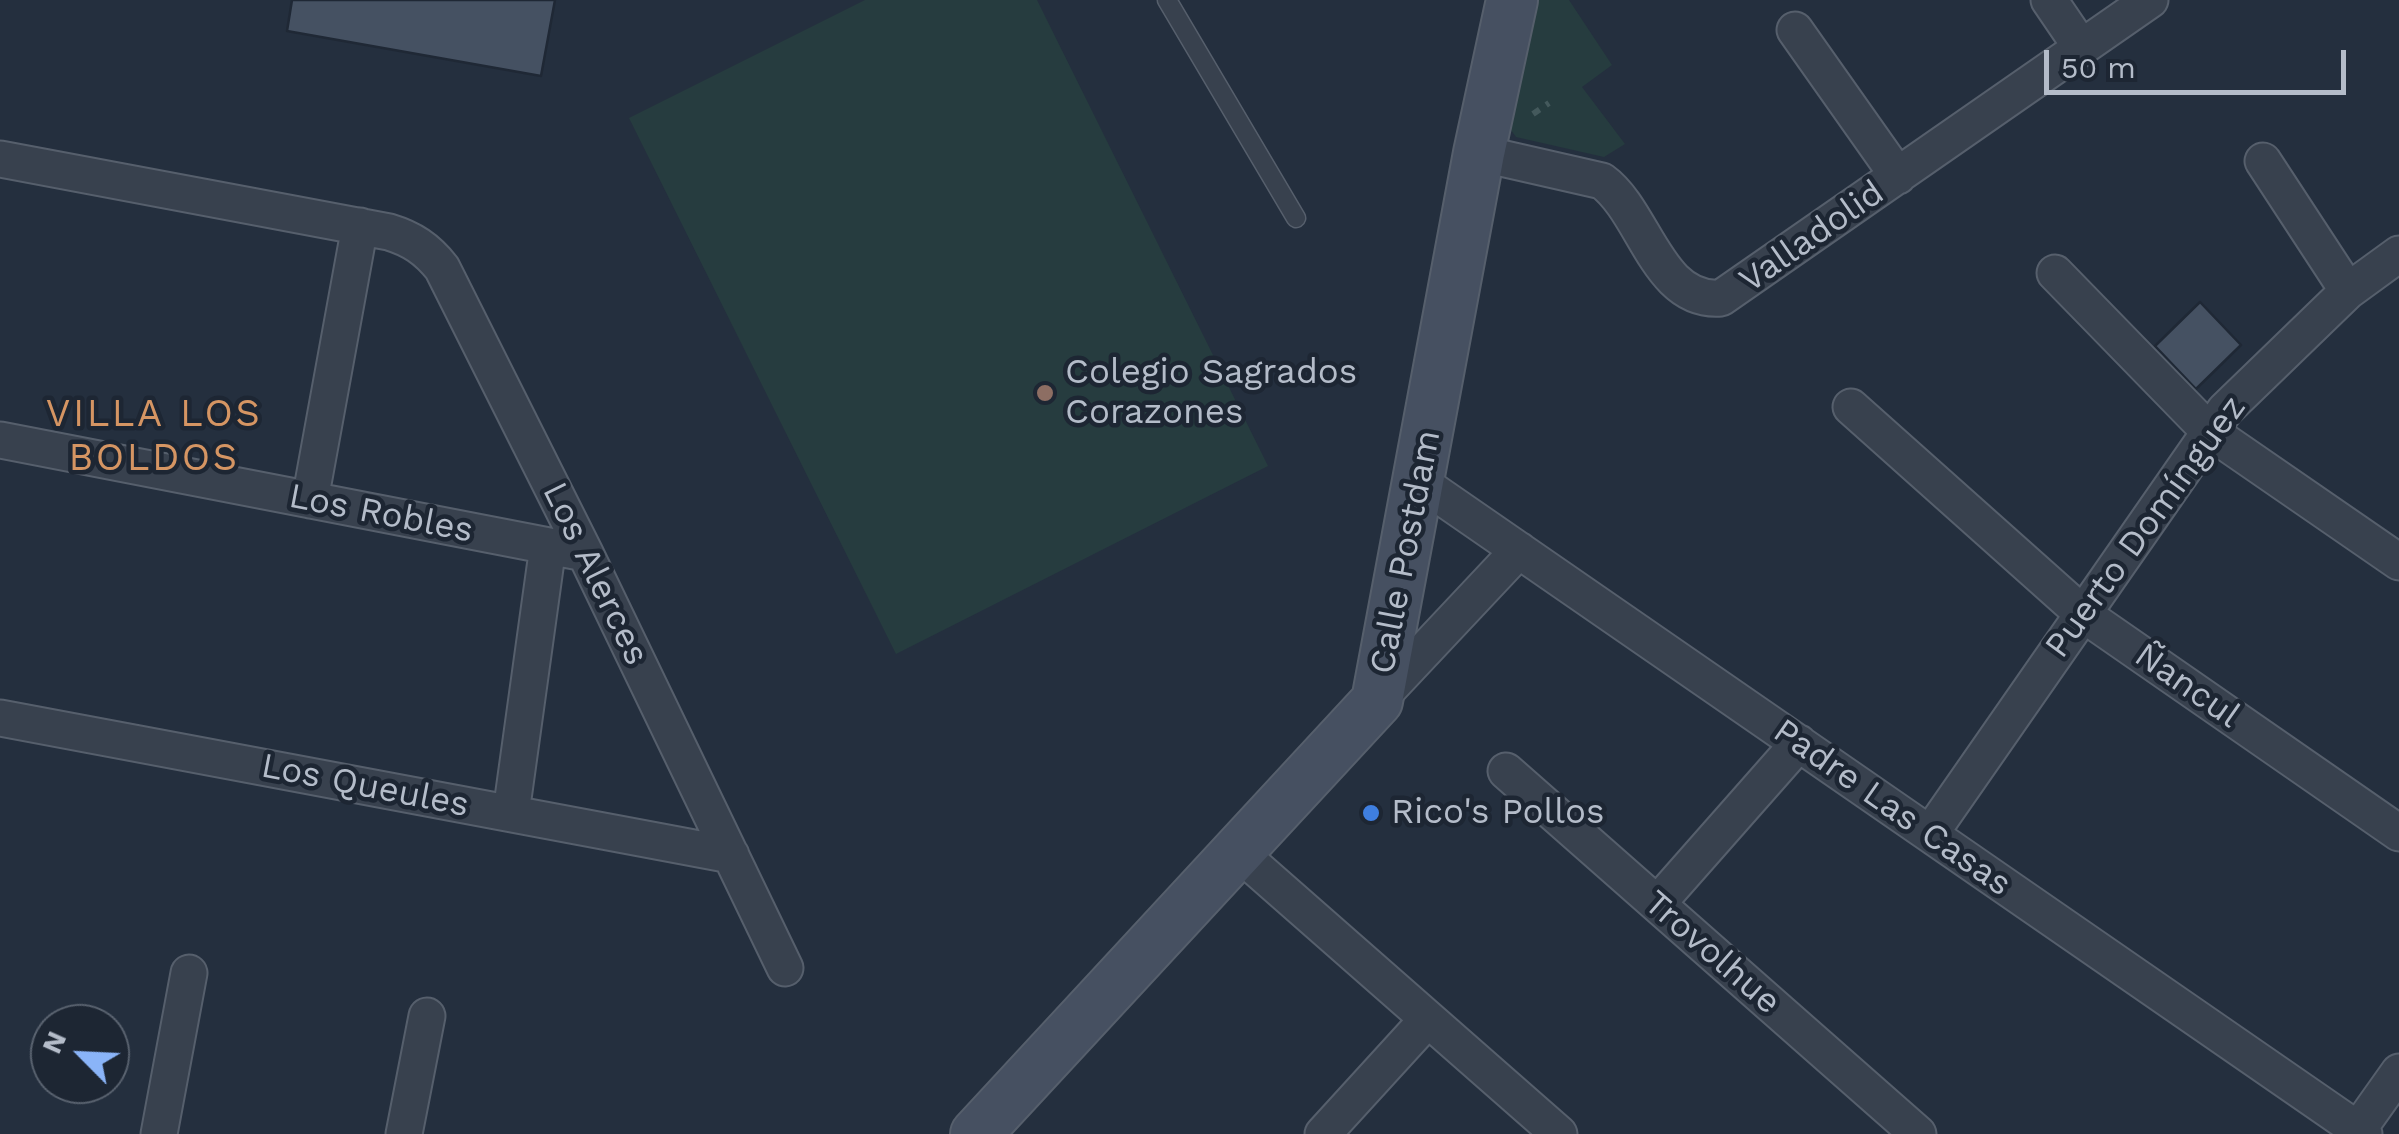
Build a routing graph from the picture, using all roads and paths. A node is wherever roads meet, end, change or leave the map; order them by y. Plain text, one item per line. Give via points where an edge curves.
1 (1167, 0) edge
2 (1512, 0) edge
3 (2050, 0) edge
4 (2150, 0) edge
5 (1795, 30) dead end
6 (2081, 47) junction
7 (1479, 153) junction
8 (0, 159) edge
9 (2263, 161) dead end
10 (1898, 176) junction
11 (1296, 218) dead end
12 (360, 226) junction
13 (2399, 254) edge
14 (2054, 273) dead end
15 (2348, 291) junction
16 (1851, 407) dead end
17 (2210, 431) junction
18 (0, 440) edge
19 (1420, 482) junction
20 (310, 500) junction
21 (548, 546) junction
22 (1519, 550) junction
23 (586, 553) junction
24 (2399, 562) edge
25 (2083, 614) junction
26 (1377, 701) junction
27 (0, 718) edge
28 (1799, 744) junction
29 (1506, 771) dead end
30 (510, 813) junction
31 (2399, 833) edge
32 (1930, 834) junction
33 (1238, 852) junction
34 (730, 855) junction
35 (1657, 904) junction
36 (785, 968) dead end
37 (189, 973) dead end
38 (427, 1016) dead end
39 (1428, 1019) junction
40 (2399, 1072) edge
41 (2359, 1133) edge
42 (158, 1134) edge
43 (404, 1134) edge
44 (976, 1134) edge
45 (1323, 1134) edge
46 (1559, 1134) edge
47 (1918, 1134) edge

1 - 11 lane
2 - 7 street, Calle Postdam
3 - 6 street
4 - 6 street, Valladolid
5 - 10 street
6 - 10 street, Valladolid
7 - 10 street, Valladolid via 1602,181 1678,286 1709,299 1730,294
7 - 19 street, Calle Postdam
8 - 12 street, Los Alerces
9 - 15 street
12 - 20 street
12 - 23 street, Los Alerces via 405,236 442,268
13 - 15 street, Puerto Domínguez
14 - 17 street
15 - 17 street, Puerto Domínguez via 2244,389
16 - 25 street, Ñancul
17 - 24 street
17 - 25 street, Puerto Domínguez
18 - 20 street, Los Robles
19 - 22 street, Padre Las Casas
19 - 26 street, Calle Postdam
20 - 21 street, Los Robles
21 - 23 street, Los Robles
21 - 30 street, Los Alerces
22 - 26 street
22 - 28 street, Padre Las Casas
23 - 34 street, Los Alerces
25 - 31 street, Ñancul
25 - 32 street, Puerto Domínguez
26 - 33 street, Calle Postdam
27 - 30 street, Los Queules
28 - 32 street, Padre Las Casas
28 - 35 street
29 - 35 street, Trovolhue
30 - 34 street, Los Queules
32 - 41 street, Padre Las Casas
33 - 39 street
33 - 44 street, Calle Postdam
34 - 36 street, Los Alerces
35 - 47 street, Trovolhue
37 - 42 street
38 - 43 street
39 - 45 street
39 - 46 street
40 - 41 street

